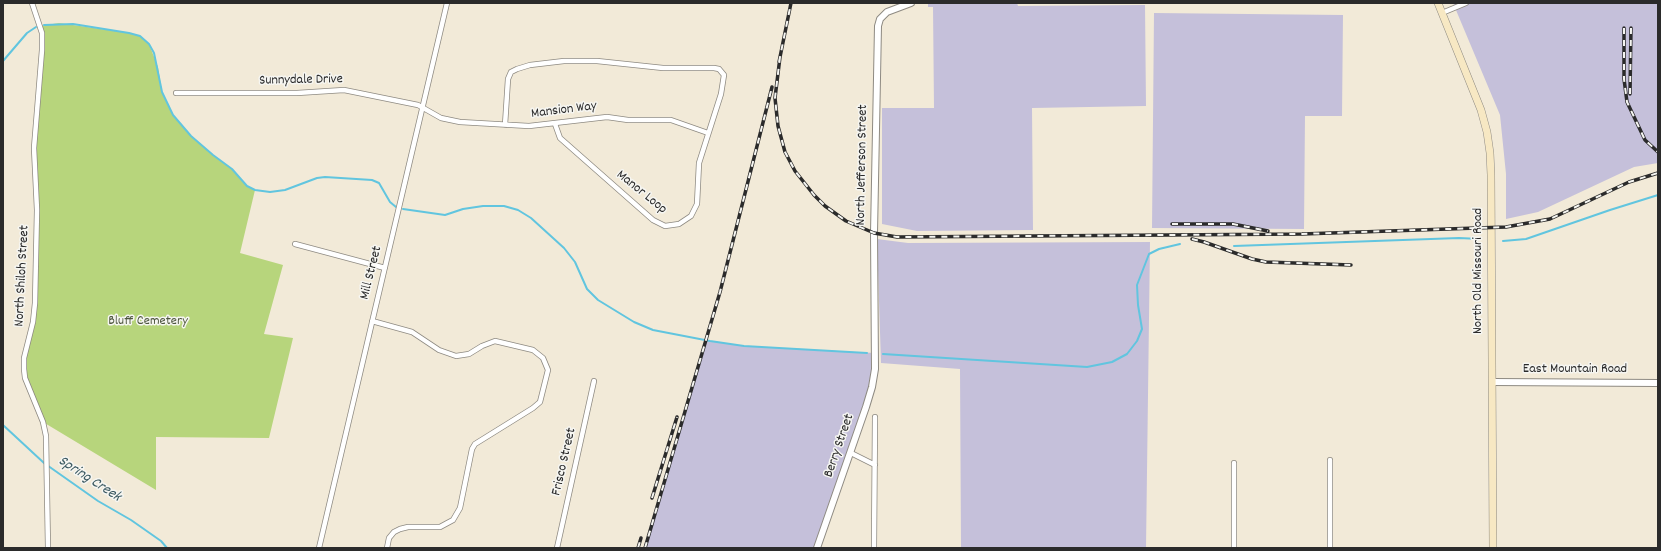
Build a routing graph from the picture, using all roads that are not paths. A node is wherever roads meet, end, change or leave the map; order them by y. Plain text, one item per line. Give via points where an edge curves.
1 (32, 3) edge
2 (447, 3) edge
3 (911, 3) edge
4 (1438, 3) edge
5 (1466, 3) edge
6 (1442, 13) junction
7 (176, 93) dead end
8 (423, 108) junction
9 (556, 124) junction
10 (506, 125) junction
11 (708, 132) junction
12 (295, 244) dead end
13 (385, 268) junction
14 (372, 321) junction
15 (875, 349) joint
16 (594, 381) dead end
17 (1493, 382) junction
18 (1658, 383) edge
19 (875, 417) dead end
20 (851, 454) junction
21 (1330, 460) dead end
22 (1234, 463) dead end
23 (875, 466) junction
24 (48, 548) edge
25 (318, 548) edge
26 (387, 548) edge
27 (557, 548) edge
28 (817, 548) edge
29 (874, 548) edge
30 (1234, 548) edge
31 (1330, 548) edge
32 (1493, 548) edge

1 - 24 street, North Shiloh Street via 42,33 42,50 34,148 37,210 33,322 24,358 24,369 27,386 43,422 47,448
2 - 8 street, Mill Street
3 - 15 street, North Jefferson Street via 887,12 878,26 874,233
4 - 6 main road, North Old Missouri Road
5 - 6 street
6 - 17 main road, North Old Missouri Road via 1481,110 1489,146 1492,175
7 - 8 street, Sunnydale Drive via 297,93 344,90
8 - 10 street, Mansion Way via 451,121
8 - 13 street, Mill Street
9 - 10 street, Mansion Way
9 - 11 street, Mansion Way via 607,117 628,120 661,119
9 - 11 street, Manor Loop via 560,138 566,144 653,220 665,226 685,221 697,204 699,163
10 - 11 street, Manor Loop via 506,85 511,72 530,65 597,61 663,68 714,68 723,72 721,94
12 - 13 street
13 - 14 street, Mill Street
14 - 25 street, Mill Street
14 - 26 street via 412,332 439,350 456,356 469,354 495,341 533,350 543,358 548,370 540,402 475,444 460,508 453,520 440,527 400,529 394,532
15 - 20 street, Berry Street via 872,387
16 - 27 street, Frisco Street
17 - 18 street, East Mountain Road
17 - 32 main road, North Old Missouri Road
19 - 23 street
20 - 23 street
20 - 28 street, Berry Street
21 - 31 street
22 - 30 street
23 - 29 street

